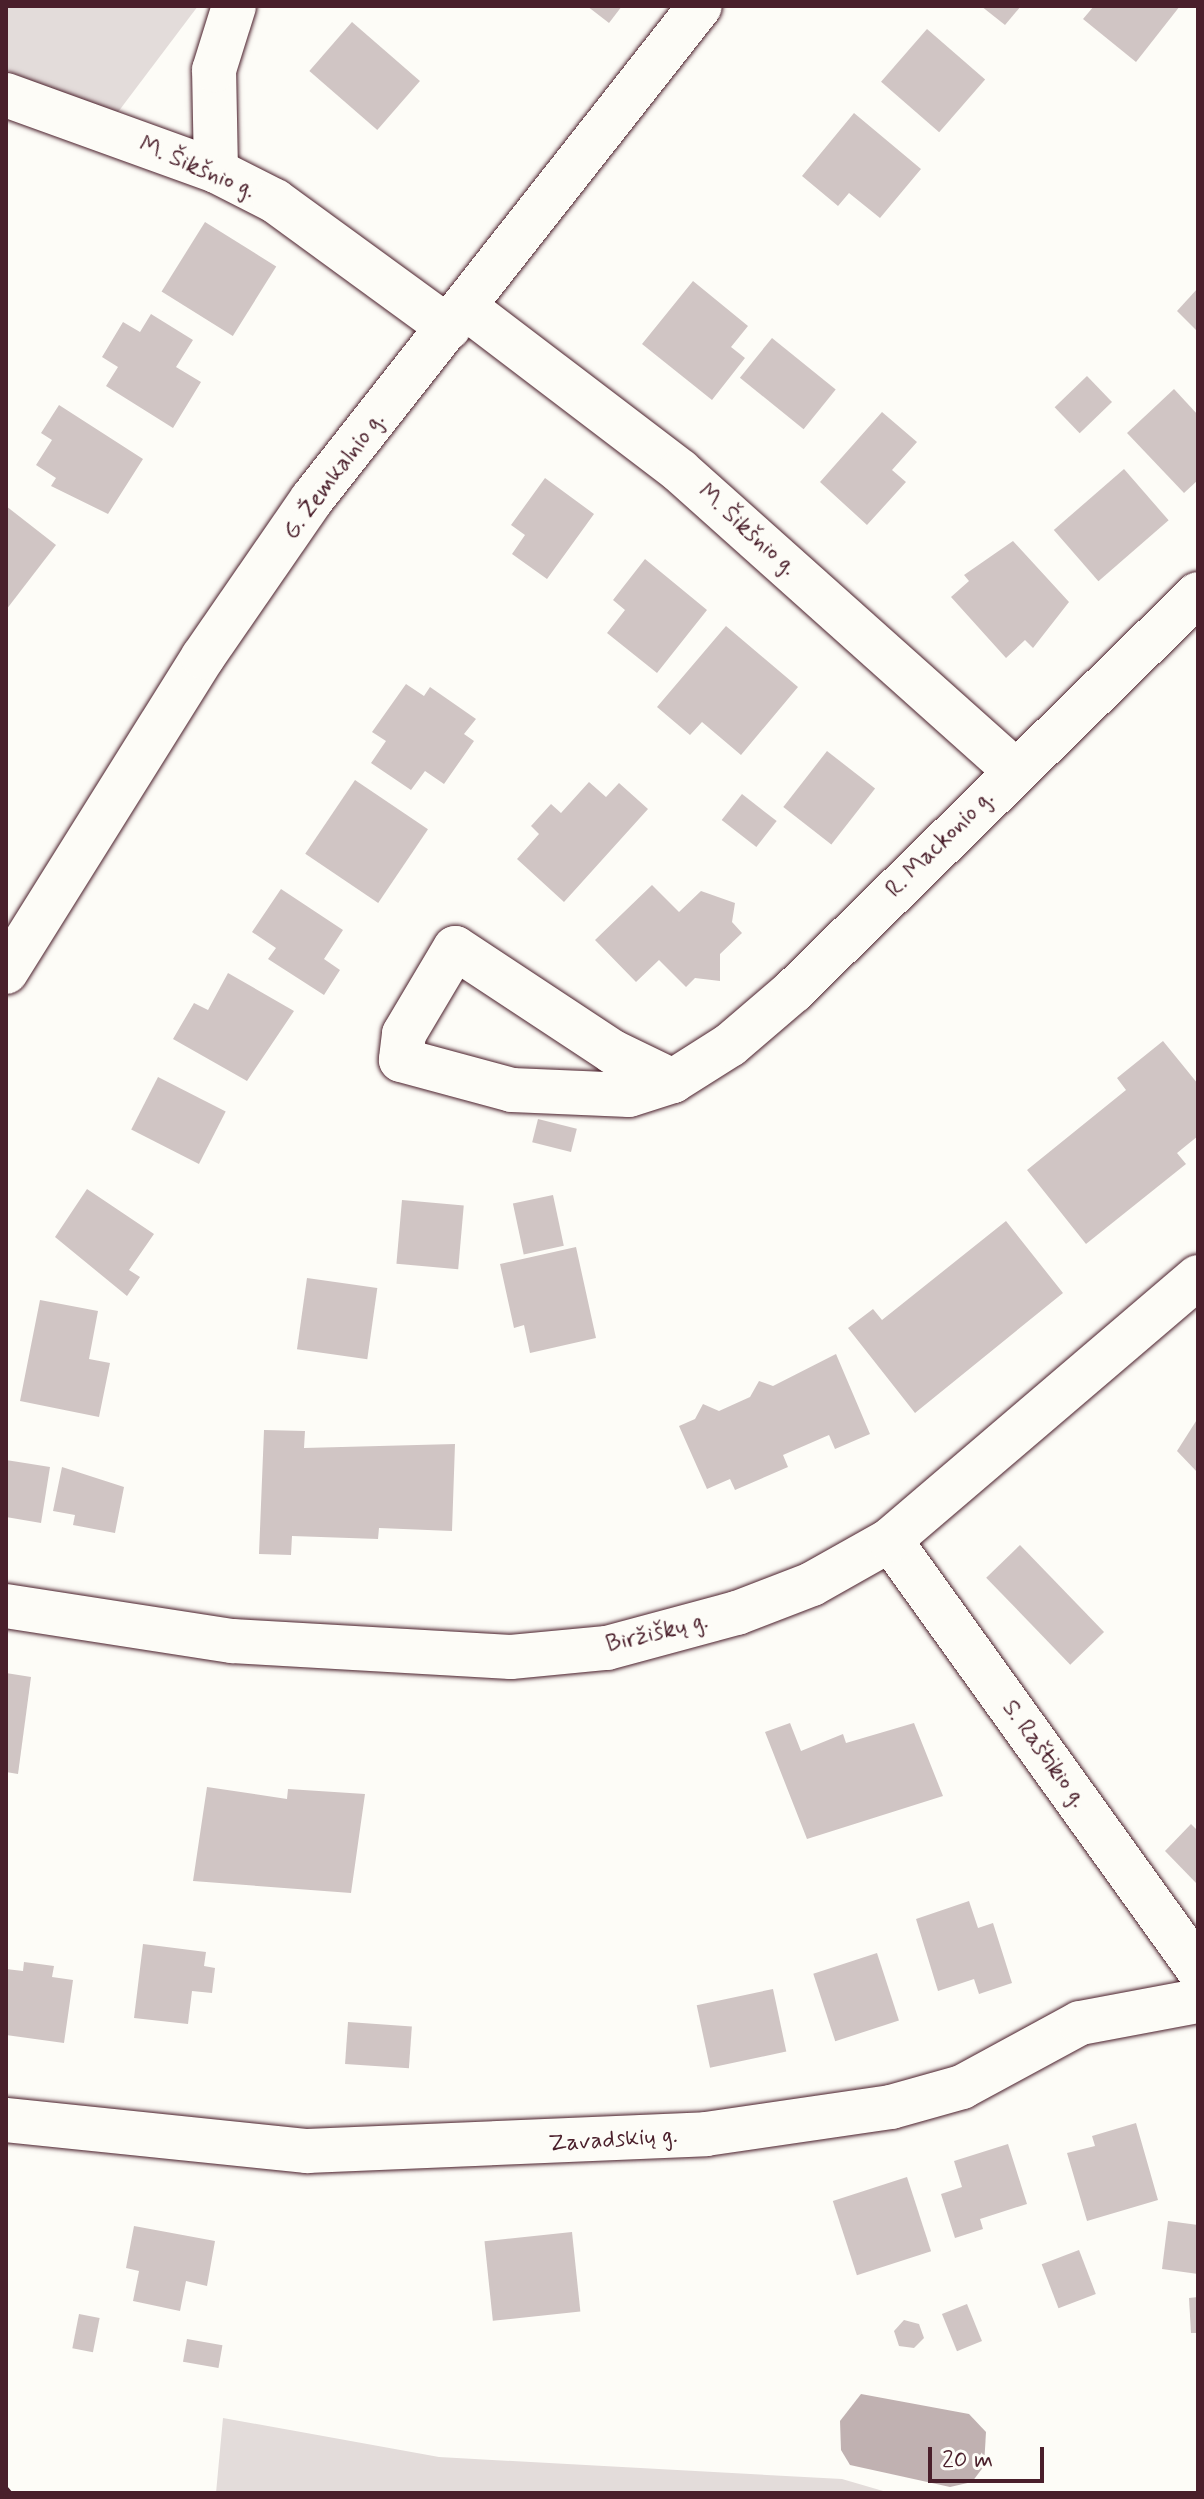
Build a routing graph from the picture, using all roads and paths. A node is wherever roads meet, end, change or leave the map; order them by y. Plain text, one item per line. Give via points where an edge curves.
1 (234, 6) edge
2 (700, 6) edge
3 (6, 95) edge
4 (216, 171) junction
5 (457, 318) junction
6 (1198, 594) edge
7 (1014, 770) junction
8 (6, 972) edge
9 (673, 1081) junction
10 (1198, 1277) edge
11 (890, 1540) junction
12 (6, 1606) edge
13 (1198, 1969) edge
14 (1198, 2001) edge
15 (6, 2120) edge
16 (6, 2488) edge
17 (10, 2493) edge

1 - 4 street via 214,70
2 - 5 street, G. Žemkalnio g.
3 - 4 street, M. Šikšnio g.
4 - 5 street, M. Šikšnio g. via 325,232
5 - 7 street, M. Šikšnio g. via 680,471
5 - 8 street, G. Žemkalnio g. via 312,499 203,657
6 - 7 street, R. Mackonio g.
7 - 9 street, R. Mackonio g. via 793,991 730,1045
9 - 9 street, R. Mackonio g. via 613,1052 455,948 404,1034 401,1060 512,1090 629,1095
10 - 11 street, Biržiškų g.
11 - 12 street, Biržiškų g. via 812,1584 737,1613 607,1648 511,1657 232,1641
11 - 13 street, S. Raštikio g.
14 - 15 street, Zavadskių g. via 1080,2023 962,2087 891,2107 706,2134 307,2151
16 - 17 path

